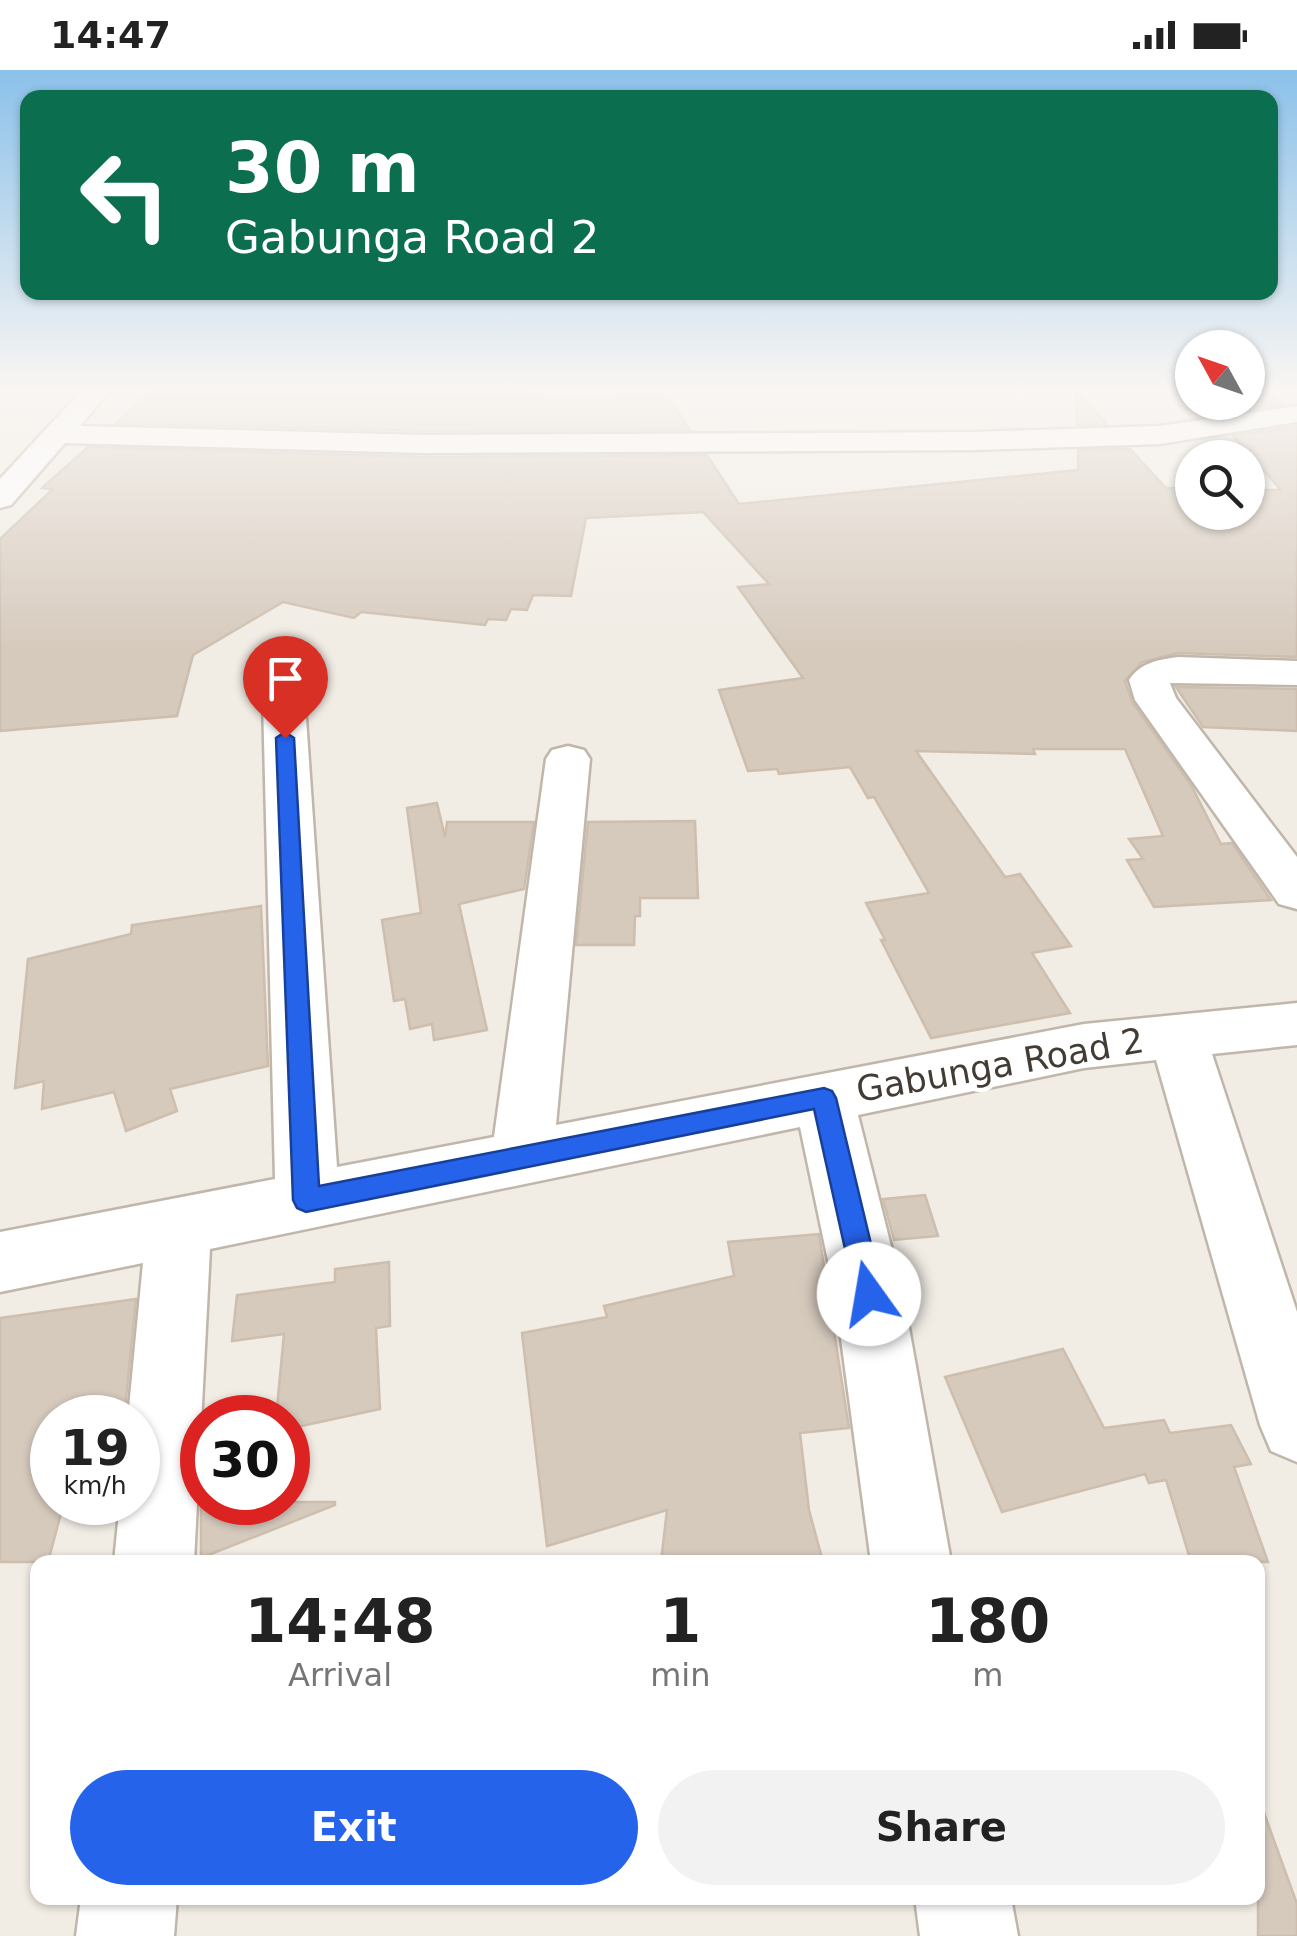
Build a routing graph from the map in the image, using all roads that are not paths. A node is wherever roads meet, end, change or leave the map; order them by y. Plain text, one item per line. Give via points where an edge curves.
1 (21, 476) edge
2 (0, 498) edge
3 (282, 660) dead end
4 (1297, 673) edge
5 (568, 759) dead end
6 (1297, 892) edge
7 (1297, 1024) edge
8 (1178, 1034) junction
9 (824, 1098) junction
10 (524, 1156) junction
11 (306, 1200) junction
12 (179, 1225) junction
13 (0, 1262) edge
14 (1297, 1425) edge
15 (155, 1555) edge
16 (910, 1555) edge
17 (127, 1905) edge
18 (963, 1905) edge
19 (125, 1936) edge
20 (968, 1936) edge

1 - 2 street
3 - 11 street
4 - 6 street via 1178,669 1149,680 1156,700
5 - 10 street
7 - 8 street, Gabunga Road 2
8 - 9 street, Gabunga Road 2
8 - 14 street
9 - 10 street, Gabunga Road 2
9 - 16 street via 869,1294
10 - 11 street, Gabunga Road 2
11 - 12 street, Gabunga Road 2
12 - 13 street, Gabunga Road 2
12 - 15 street
17 - 19 street
18 - 20 street

